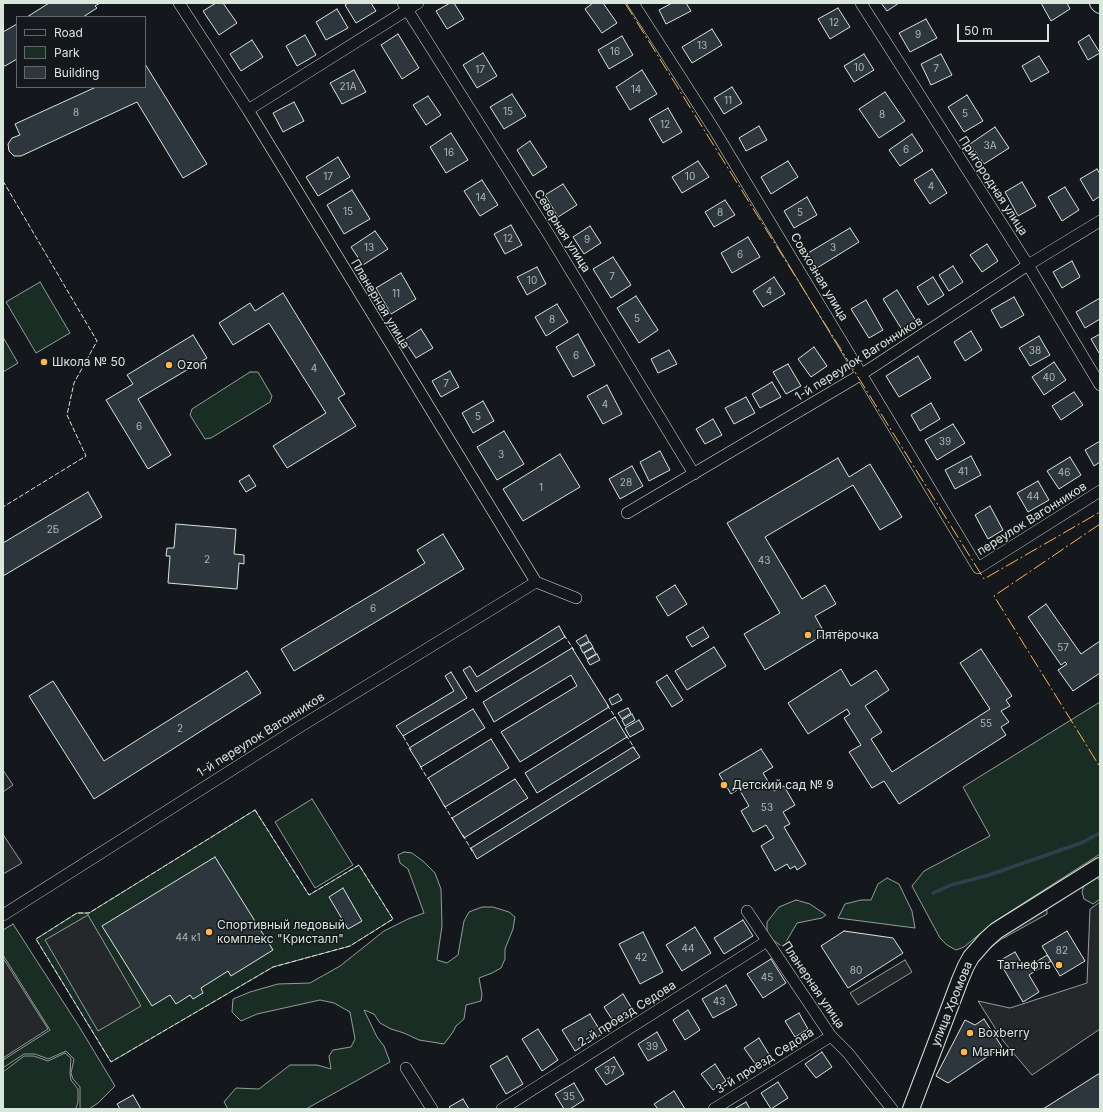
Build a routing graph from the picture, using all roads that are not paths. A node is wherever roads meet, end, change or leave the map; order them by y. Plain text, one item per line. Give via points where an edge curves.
1 (180, 3) edge
2 (418, 3) edge
3 (633, 3) edge
4 (861, 3) edge
5 (405, 6) edge
6 (248, 110) junction
7 (1100, 221) edge
8 (1028, 265) junction
9 (862, 374) junction
10 (1100, 385) edge
11 (694, 474) junction
12 (1100, 491) edge
13 (627, 513) dead end
14 (978, 568) joint
15 (536, 582) junction
16 (576, 598) dead end
17 (1100, 866) edge
18 (747, 911) dead end
19 (3, 915) edge
20 (767, 941) junction
21 (831, 1036) junction
22 (406, 1068) dead end
23 (432, 1109) edge
24 (502, 1109) edge
25 (714, 1109) edge
26 (892, 1109) edge
27 (911, 1109) edge

1 - 6 street, Планерная улица
2 - 5 street
3 - 9 street, Совхозная улица via 715,131
4 - 8 street, Пригородная улица
5 - 6 street
5 - 11 street, Северная улица via 551,238
6 - 15 street, Планерная улица
7 - 8 street, 1-й переулок Вагонников
8 - 9 street, 1-й переулок Вагонников
8 - 10 street, Пригородная улица
9 - 11 street, 1-й переулок Вагонников
9 - 14 street, Совхозная улица
11 - 13 street, 1-й переулок Вагонников
12 - 14 street, переулок Вагонников
15 - 16 street
15 - 19 street, 1-й переулок Вагонников via 301,726
17 - 27 main road, улица Хромова via 996,931 971,957
18 - 20 street, Планерная улица
20 - 21 street, Планерная улица
20 - 24 street, 2-й проезд Седова
21 - 25 street, 3-й проезд Седова
21 - 26 street, Планерная улица via 848,1053
22 - 23 street

